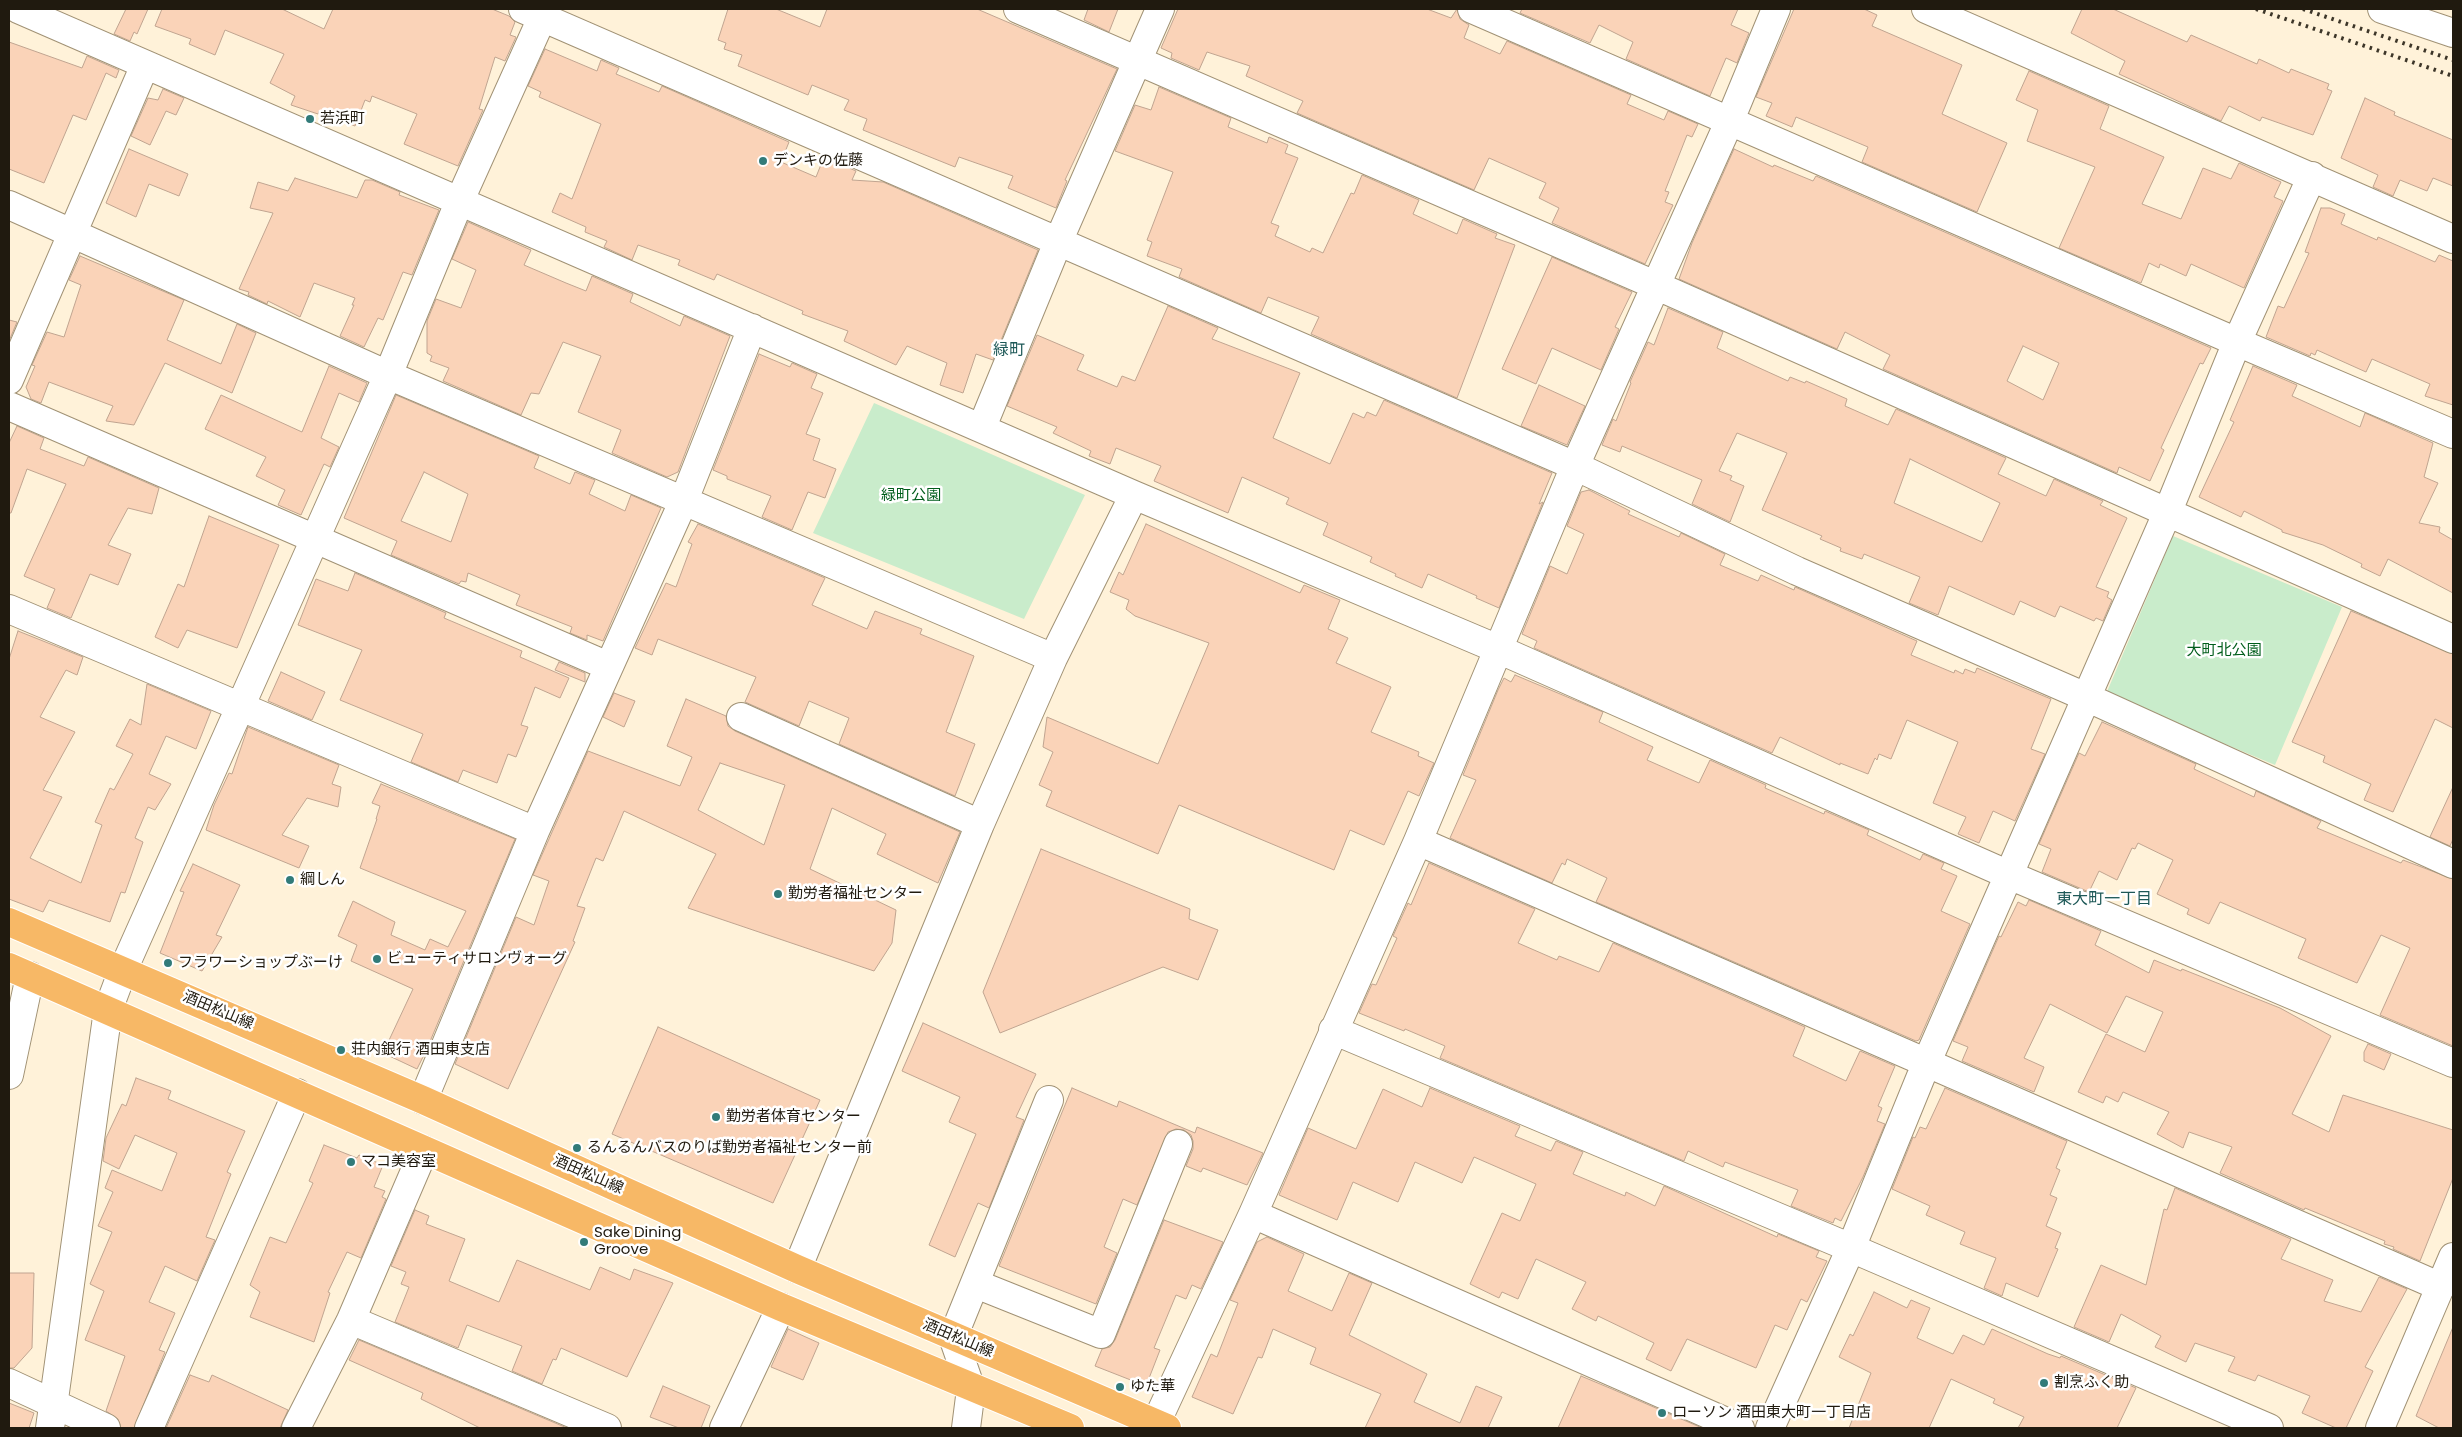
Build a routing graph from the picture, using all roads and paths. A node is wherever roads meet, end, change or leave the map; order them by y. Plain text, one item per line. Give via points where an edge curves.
1 (18, 9) edge
2 (1018, 9) edge
3 (1160, 9) edge
4 (1472, 9) edge
5 (1776, 9) edge
6 (1926, 9) edge
7 (2382, 9) edge
8 (537, 12) edge
9 (2453, 33) edge
10 (1139, 60) junction
11 (145, 65) junction
12 (1730, 120) junction
13 (2312, 176) junction
14 (460, 200) junction
15 (9, 205) edge
16 (73, 232) junction
17 (2453, 238) edge
18 (1058, 242) junction
19 (1655, 285) junction
20 (752, 328) junction
21 (2236, 342) junction
22 (388, 375) junction
23 (9, 380) edge
24 (9, 406) edge
25 (982, 427) junction
26 (2453, 434) edge
27 (1575, 466) junction
28 (1134, 495) junction
29 (684, 500) junction
30 (2168, 511) junction
31 (314, 539) junction
32 (9, 610) edge
33 (2453, 639) edge
34 (1498, 650) junction
35 (1053, 658) junction
36 (608, 666) junction
37 (2086, 697) junction
38 (242, 706) junction
39 (742, 717) dead end
40 (980, 824) junction
41 (536, 831) junction
42 (1418, 841) junction
43 (2453, 864) edge
44 (2009, 875) junction
45 (9, 922) edge
46 (123, 970) junction
47 (19, 971) edge
48 (108, 1010) junction
49 (1333, 1030) junction
50 (2453, 1063) edge
51 (1926, 1064) junction
52 (9, 1075) edge
53 (297, 1093) junction
54 (423, 1100) junction
55 (1049, 1100) dead end
56 (1178, 1144) dead end
57 (424, 1150) junction
58 (1254, 1214) junction
59 (1851, 1248) junction
60 (2453, 1257) edge
61 (797, 1269) junction
62 (976, 1284) junction
63 (2441, 1287) junction
64 (781, 1307) junction
65 (351, 1320) junction
66 (954, 1337) junction
67 (9, 1383) edge
68 (971, 1388) junction
69 (52, 1416) edge
70 (1162, 1426) edge
71 (106, 1428) edge
72 (149, 1428) edge
73 (296, 1428) edge
74 (607, 1428) edge
75 (724, 1428) edge
76 (966, 1428) edge
77 (1070, 1428) edge
78 (1740, 1428) edge
79 (1770, 1428) edge
80 (2269, 1428) edge
81 (2380, 1428) edge

1 - 11 street
2 - 10 street
3 - 10 street
4 - 12 street
5 - 12 street
6 - 13 street
7 - 9 street
8 - 14 street
8 - 18 street
10 - 18 street
10 - 19 street
11 - 14 street
11 - 16 street
12 - 19 street
12 - 21 street
13 - 17 street
13 - 21 street
14 - 20 street
14 - 22 street
15 - 16 street
16 - 22 street
16 - 23 street
18 - 25 street
18 - 27 street
19 - 27 street
19 - 30 street
20 - 25 street
20 - 29 street
21 - 26 street
21 - 30 street
22 - 29 street
22 - 31 street
24 - 31 street
25 - 28 street
27 - 34 street
27 - 37 street via 1797,571
28 - 34 street
28 - 35 street
29 - 35 street
29 - 36 street
30 - 33 street
30 - 37 street
31 - 36 street
31 - 38 street
32 - 38 street
34 - 42 street
34 - 44 street
35 - 40 street
36 - 41 street
37 - 43 street
37 - 44 street
38 - 41 street
38 - 46 street
39 - 40 street
40 - 61 street
41 - 54 street
42 - 49 street
42 - 51 street
44 - 50 street
44 - 51 street
45 - 46 main road, 酒田松山線
46 - 48 street
46 - 54 main road, 酒田松山線
47 - 48 main road
47 - 52 street
48 - 53 main road
48 - 69 street
49 - 58 street
49 - 59 street
51 - 59 street
51 - 63 street
53 - 57 main road
53 - 72 street
54 - 61 main road, 酒田松山線
55 - 62 street
56 - 62 street via 1101,1334
57 - 64 main road
57 - 65 street
58 - 70 street
58 - 78 street
59 - 79 street
59 - 80 street
60 - 63 street
61 - 66 main road, 酒田松山線
62 - 66 street
63 - 81 street
64 - 68 main road
64 - 75 street
65 - 73 street
65 - 74 street
66 - 68 street
66 - 70 main road, 酒田松山線
67 - 69 street
68 - 76 street
68 - 77 main road
69 - 71 street

